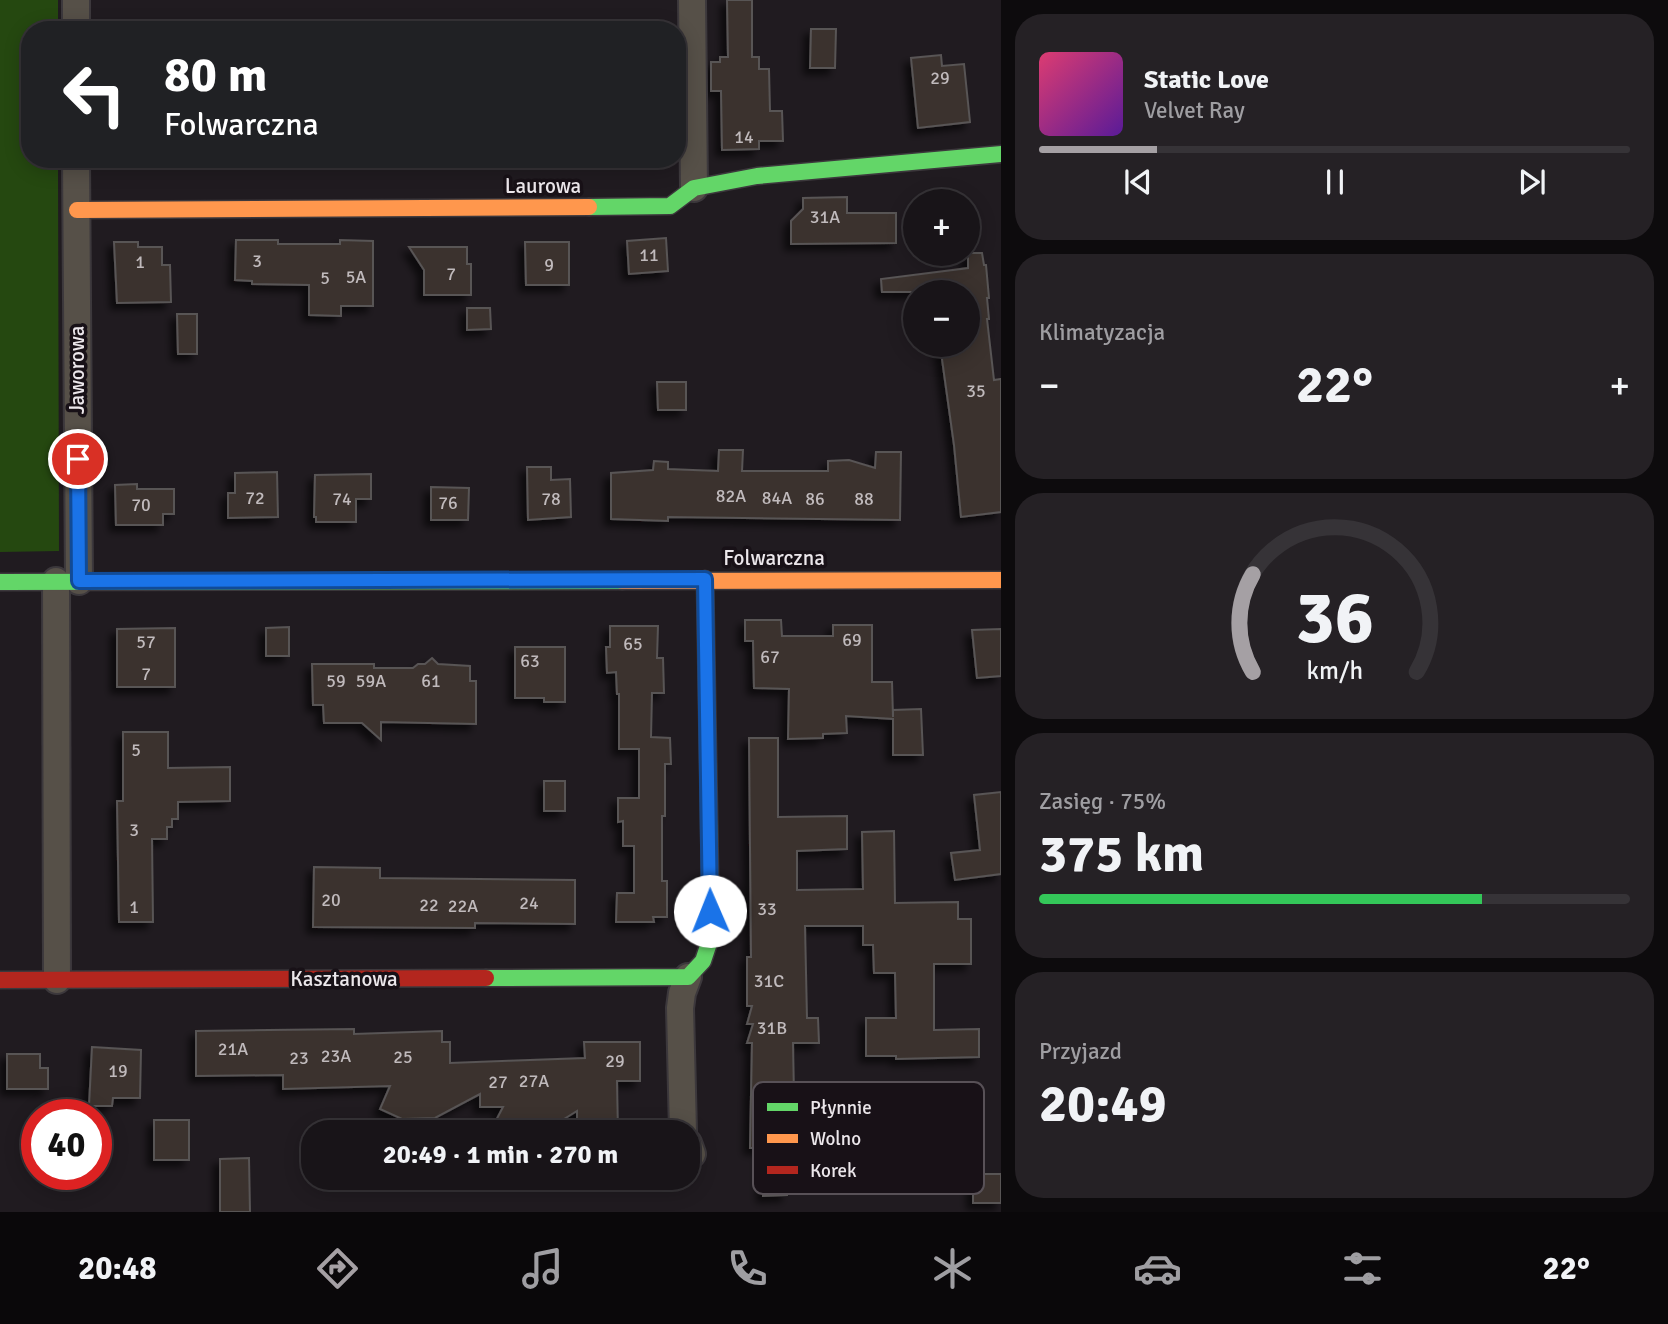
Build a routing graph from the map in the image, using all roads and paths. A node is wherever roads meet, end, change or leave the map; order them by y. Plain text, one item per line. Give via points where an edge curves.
1 (76, 0) edge
2 (692, 0) edge
3 (76, 21) edge
4 (1001, 154) edge
5 (76, 168) edge
6 (694, 188) junction
7 (76, 210) junction
8 (705, 579) junction
9 (1001, 580) edge
10 (67, 581) junction
11 (0, 582) edge
12 (688, 977) junction
13 (0, 980) edge
14 (57, 980) junction
15 (687, 1120) edge

1 - 3 street
2 - 6 street
4 - 6 street, Laurowa via 757,176
5 - 7 street, Jaworowa
6 - 7 street, Laurowa via 670,206
7 - 10 street, Jaworowa
8 - 9 street, Folwarczna
8 - 10 street, Folwarczna
8 - 12 street via 711,937 703,961
10 - 11 street, Folwarczna
10 - 14 street, Jaworowa
12 - 14 street, Kasztanowa
12 - 15 street via 680,1008
13 - 14 street, Kasztanowa

